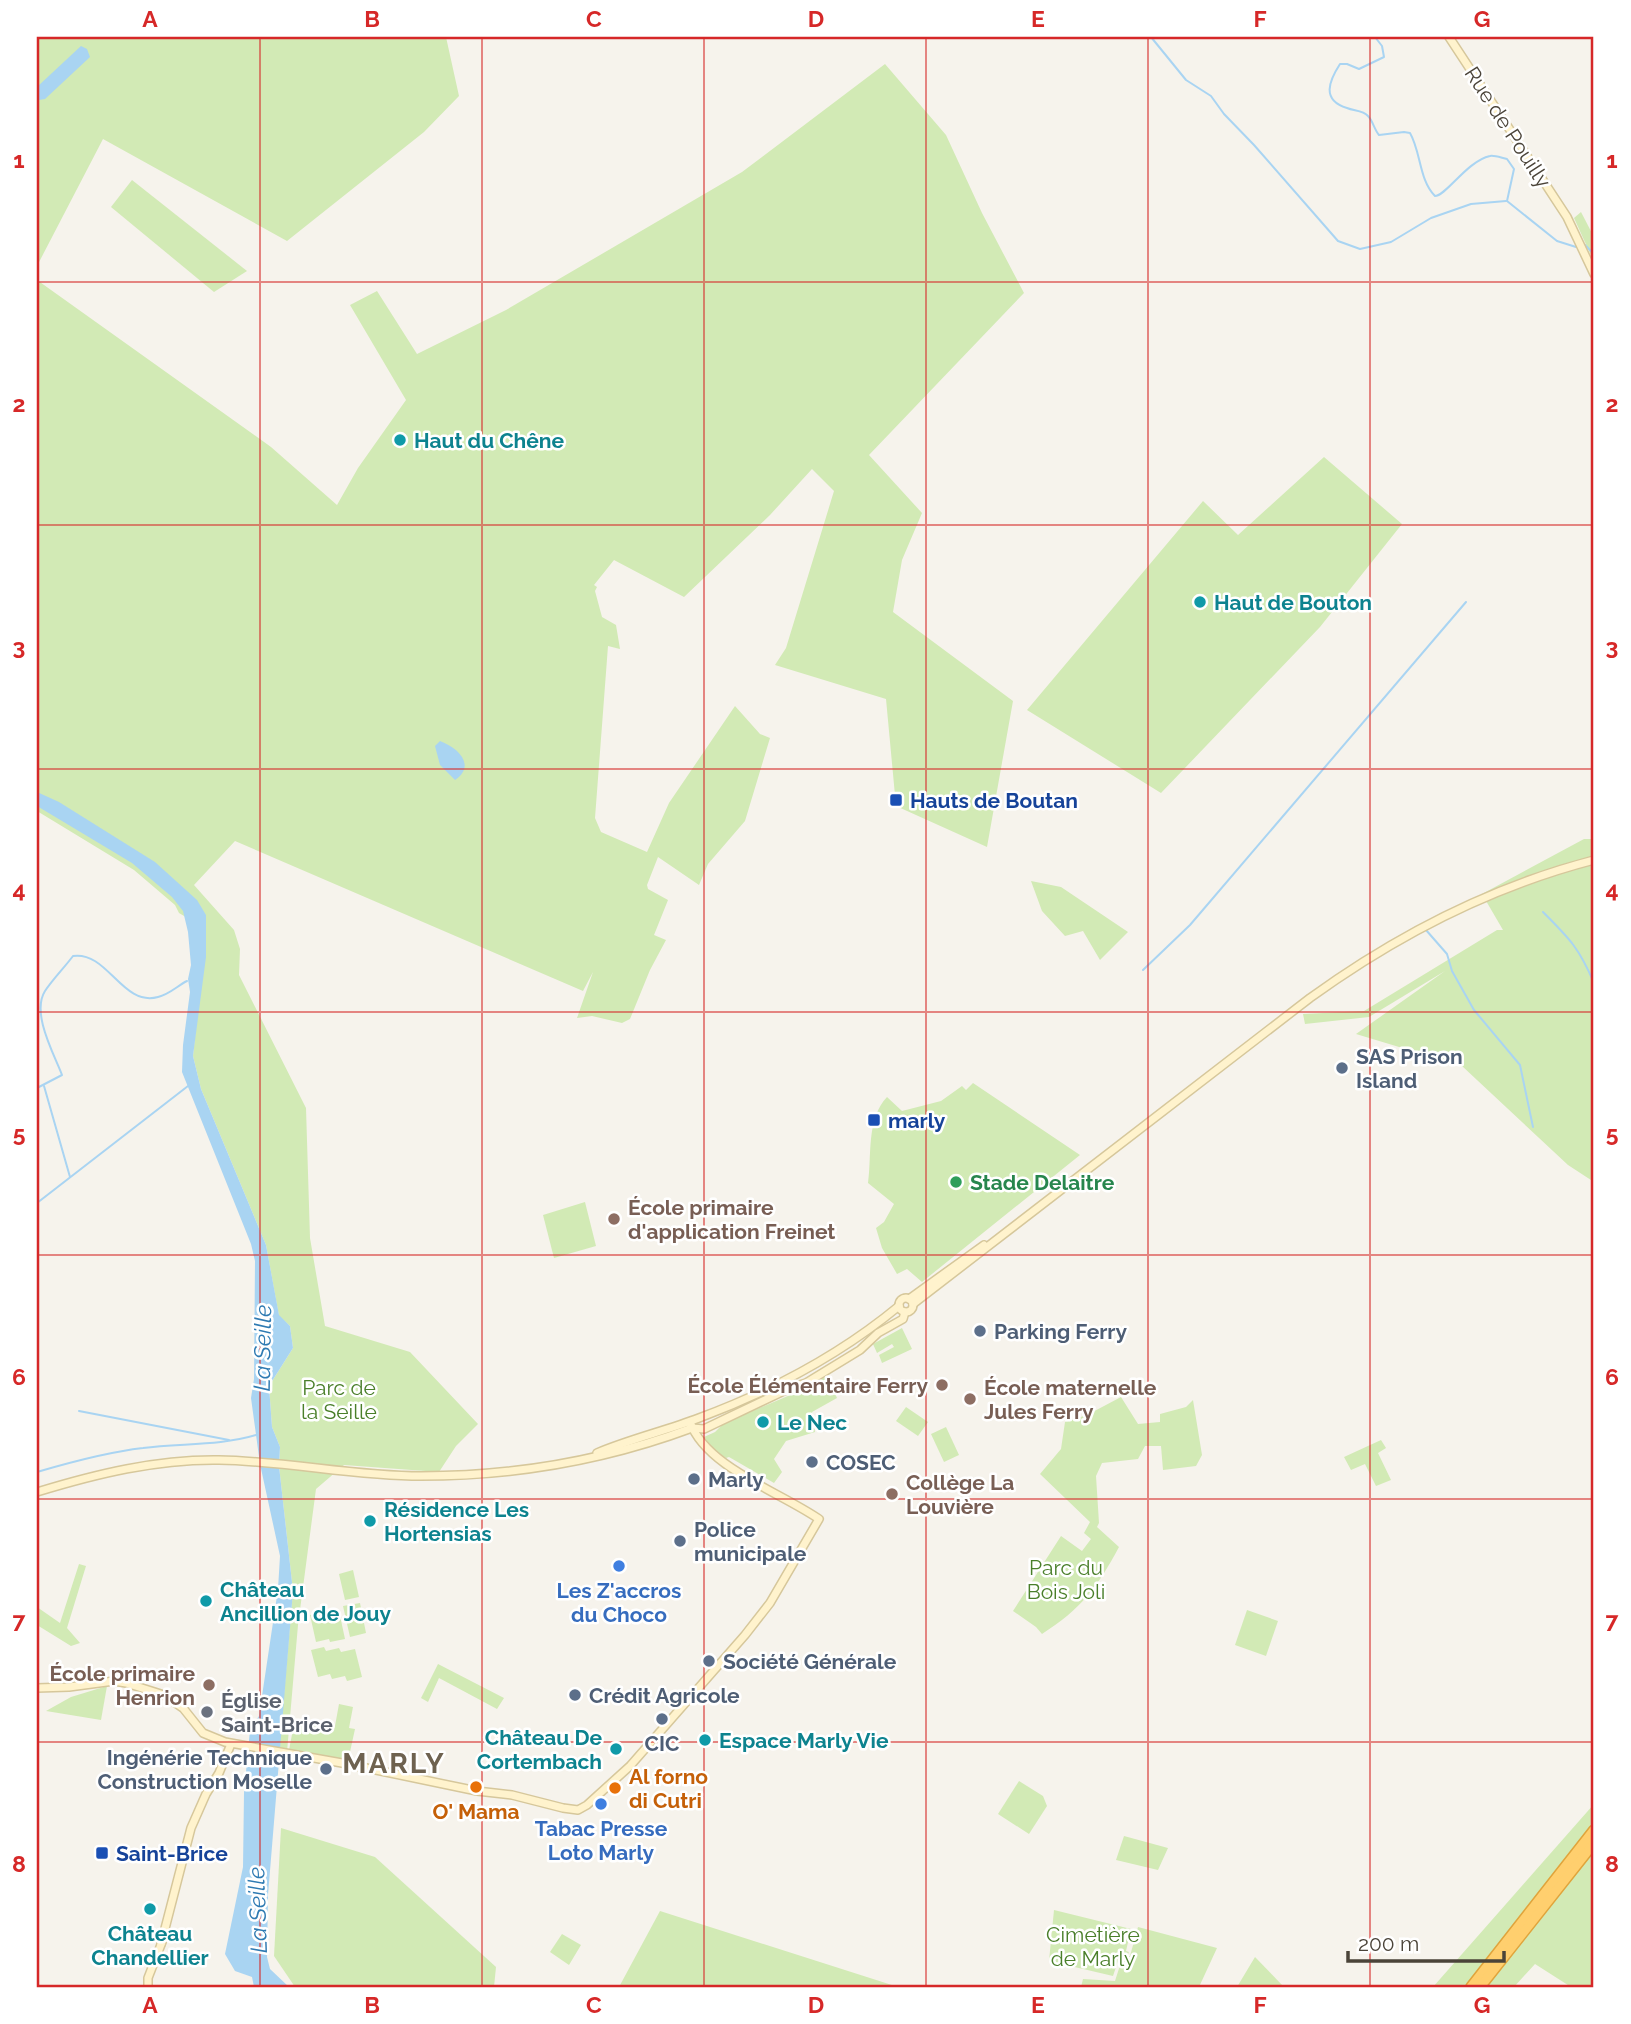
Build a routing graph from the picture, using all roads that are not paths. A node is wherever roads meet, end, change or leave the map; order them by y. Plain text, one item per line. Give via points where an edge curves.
1 (1449, 37) edge
2 (1594, 274) edge
3 (1594, 860) edge
4 (911, 1302) junction
5 (902, 1309) junction
6 (691, 1425) junction
7 (37, 1490) edge
8 (37, 1688) edge
9 (231, 1744) junction
10 (1594, 1830) edge
11 (1594, 1843) edge
12 (148, 1987) edge
13 (1471, 1987) edge
14 (1480, 1987) edge

1 - 2 main road, Rue de Pouilly via 1567,217
3 - 4 main road via 1474,901 1370,956
4 - 5 main road via 910,1310
4 - 5 main road via 902,1300
5 - 6 main road via 787,1378
5 - 6 main road via 903,1319 806,1382 704,1429
6 - 7 main road via 610,1454 523,1469 389,1475 185,1461
6 - 9 main road via 717,1459 819,1519 770,1603 738,1644 630,1766 587,1805 573,1810
8 - 9 main road via 114,1681 136,1685 164,1695 183,1708 203,1733
9 - 12 main road via 191,1828
10 - 13 highway
11 - 14 highway

